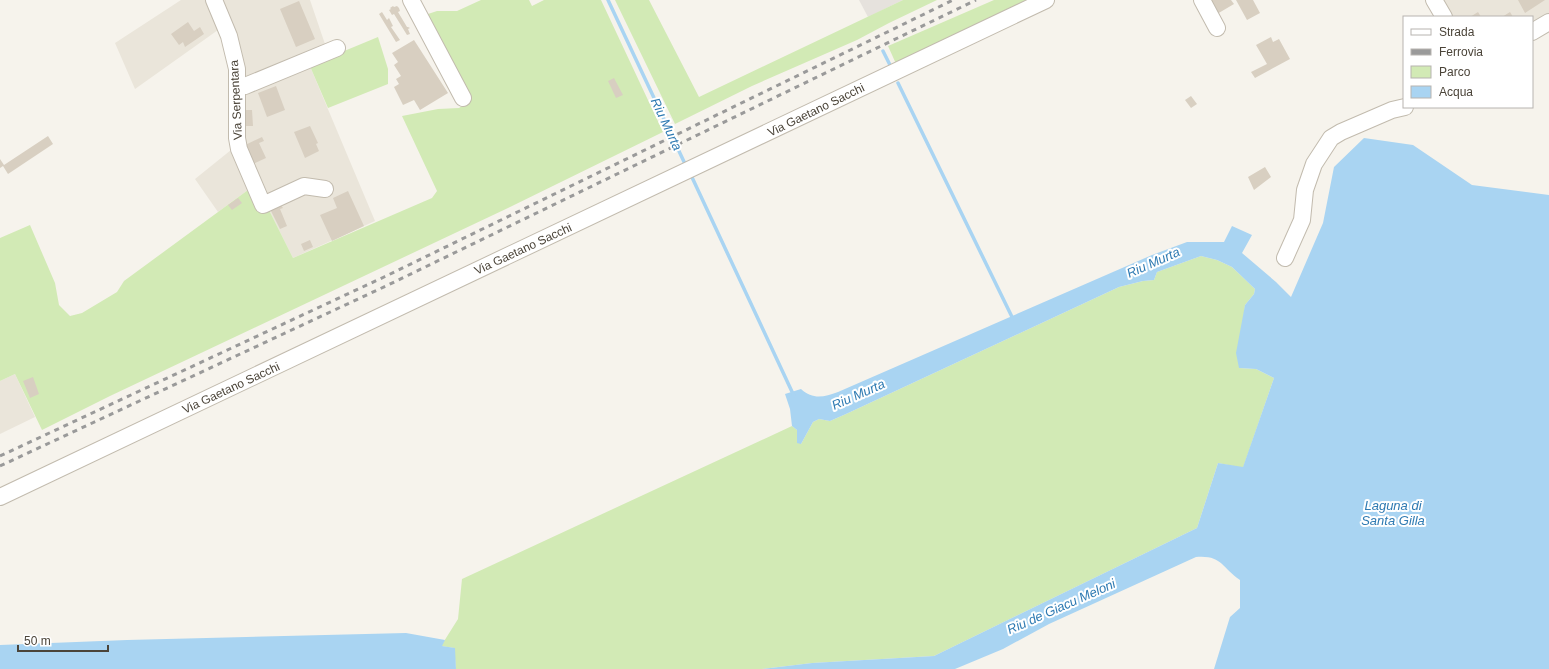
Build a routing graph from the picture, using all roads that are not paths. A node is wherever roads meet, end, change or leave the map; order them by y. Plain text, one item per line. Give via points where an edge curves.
1 (214, 0) edge
2 (411, 0) edge
3 (1046, 0) edge
4 (1202, 0) edge
5 (1434, 0) edge
6 (1443, 16) edge
7 (1549, 22) edge
8 (1217, 28) dead end
9 (1533, 31) edge
10 (337, 48) dead end
11 (237, 85) junction
12 (463, 98) dead end
13 (1403, 107) edge
14 (325, 189) dead end
15 (1284, 258) dead end
16 (0, 497) edge

1 - 11 street, Via Serpentara via 229,36 237,69
2 - 12 street
3 - 16 street, Via Gaetano Sacchi
4 - 8 street
5 - 6 street
7 - 9 street
10 - 11 street via 245,86
11 - 14 street, Via Serpentara via 239,149 263,205 304,186
13 - 15 street via 1331,138 1314,164 1305,190 1302,220

